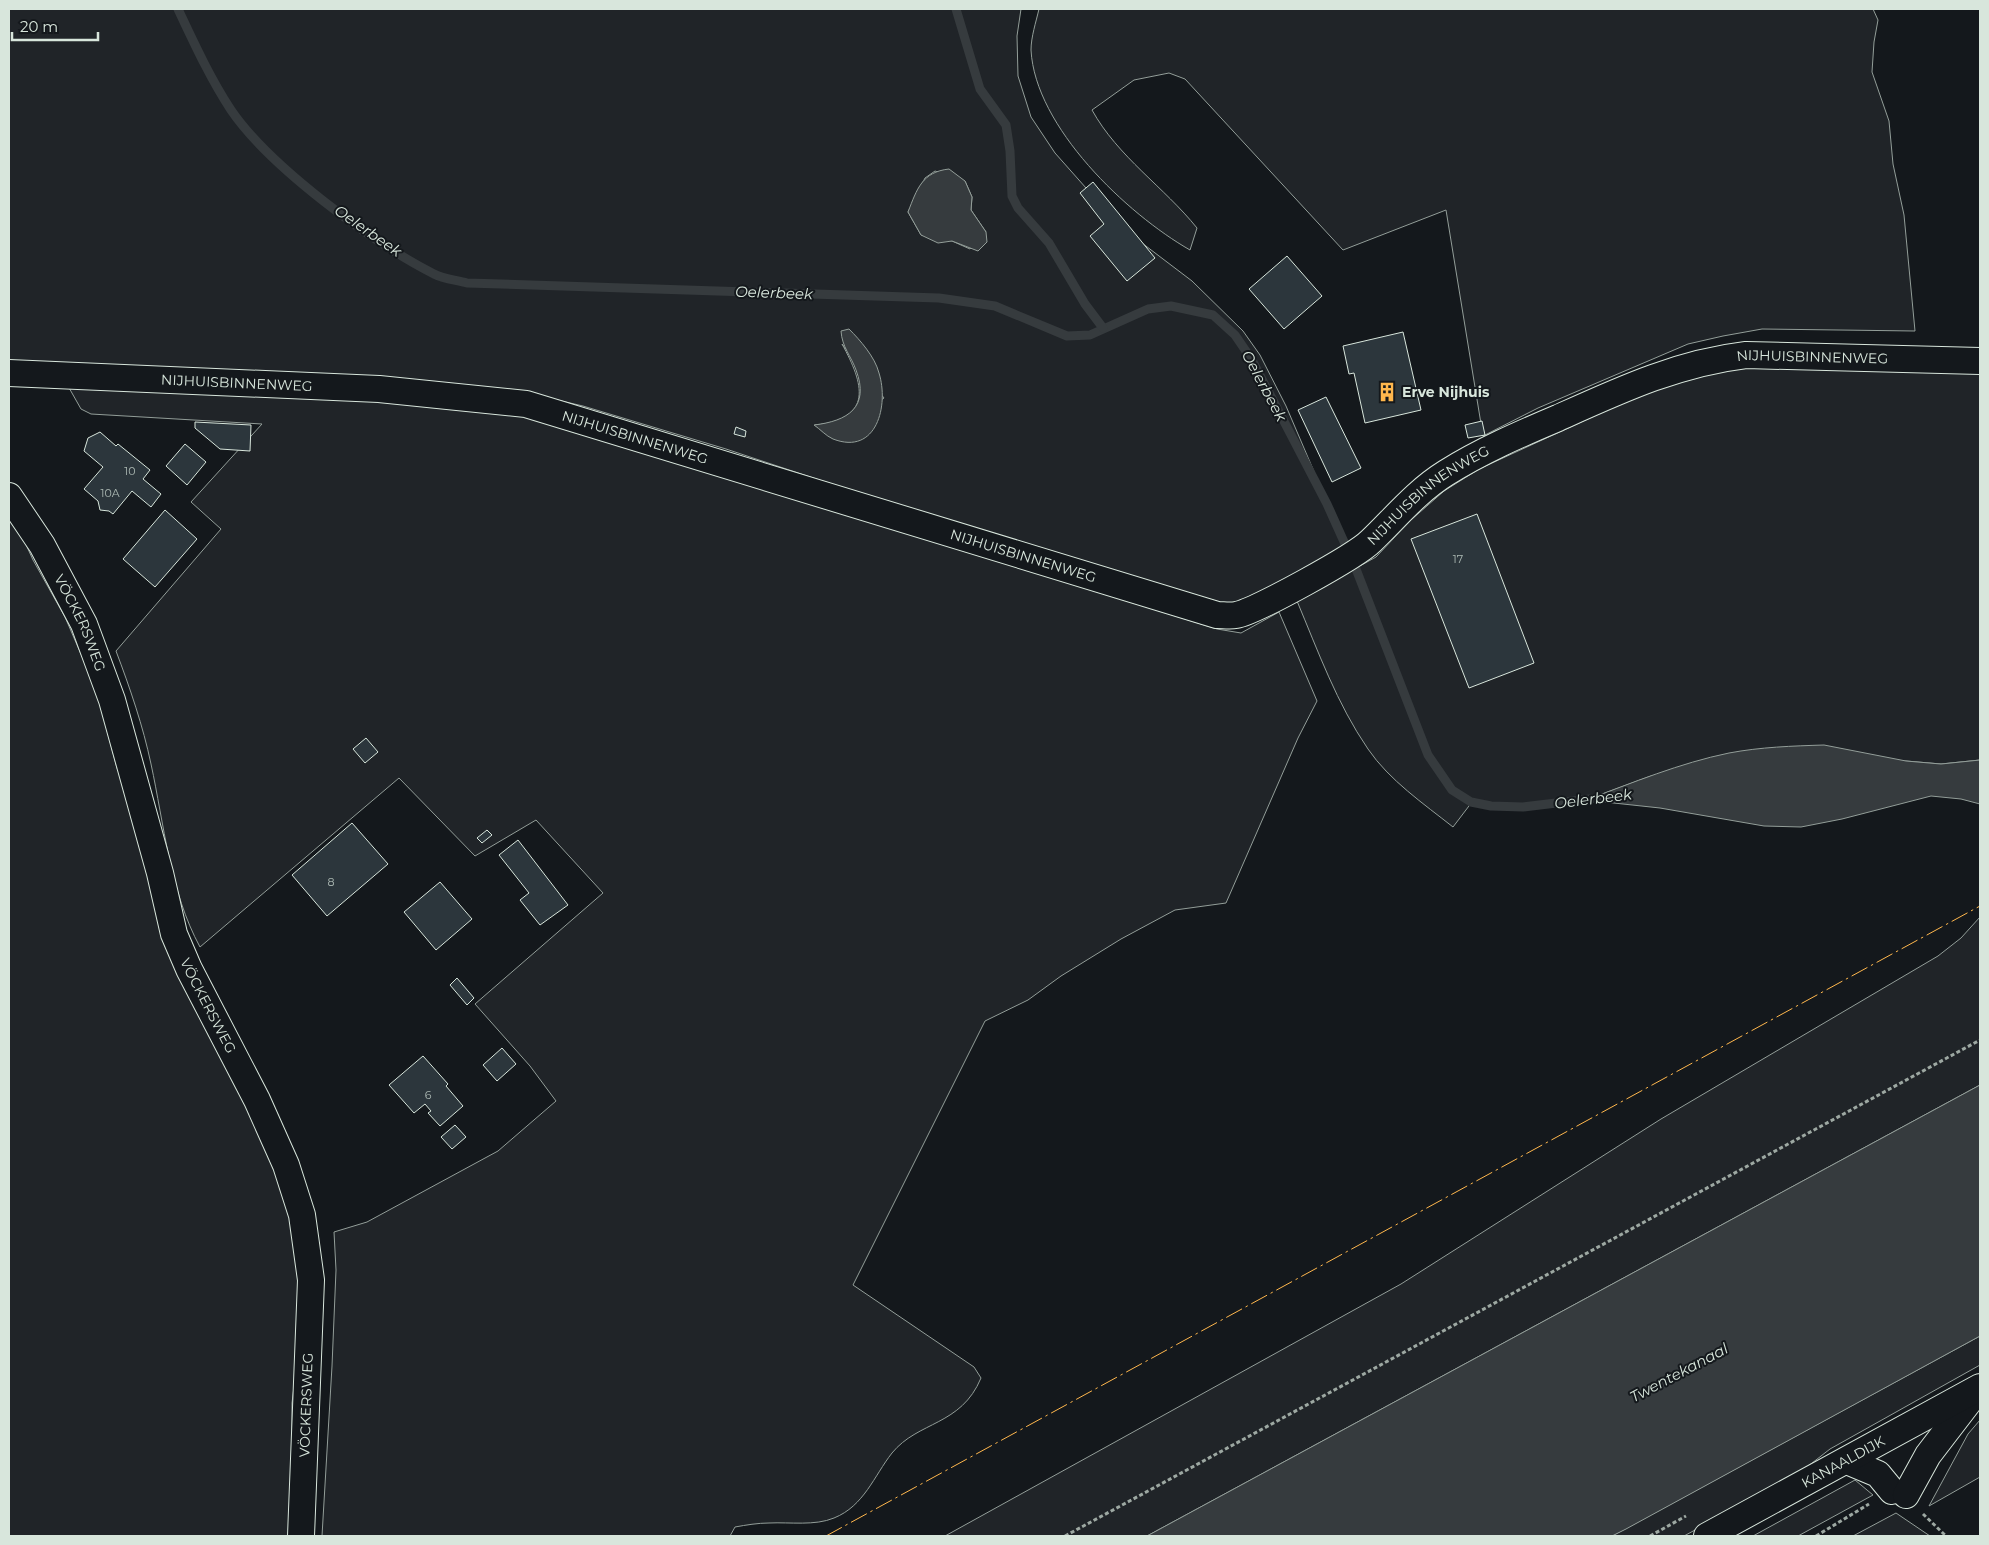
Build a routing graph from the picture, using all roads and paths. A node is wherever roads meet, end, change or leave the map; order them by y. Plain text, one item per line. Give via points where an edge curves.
1 (1980, 361) edge
2 (9, 373) edge
3 (9, 496) edge
4 (1980, 1040) edge
5 (1980, 1388) edge
6 (1847, 1461) junction
7 (1899, 1493) junction
8 (301, 1536) edge
9 (1065, 1536) edge
10 (1706, 1536) edge
11 (1816, 1536) edge

1 - 2 street, NIJHUISBINNENWEG via 1746,354 1710,359 1669,371 1526,432 1446,473 1397,513 1358,552 1237,615 1217,615 526,404 379,390
3 - 8 street, VÖCKERSWEG via 42,545 84,624 112,700 174,934 258,1100 286,1165 302,1215 311,1280
4 - 9 path
5 - 6 street, KANAALDIJK
5 - 7 street
6 - 7 street via 1878,1474
6 - 10 street, KANAALDIJK
7 - 11 path

